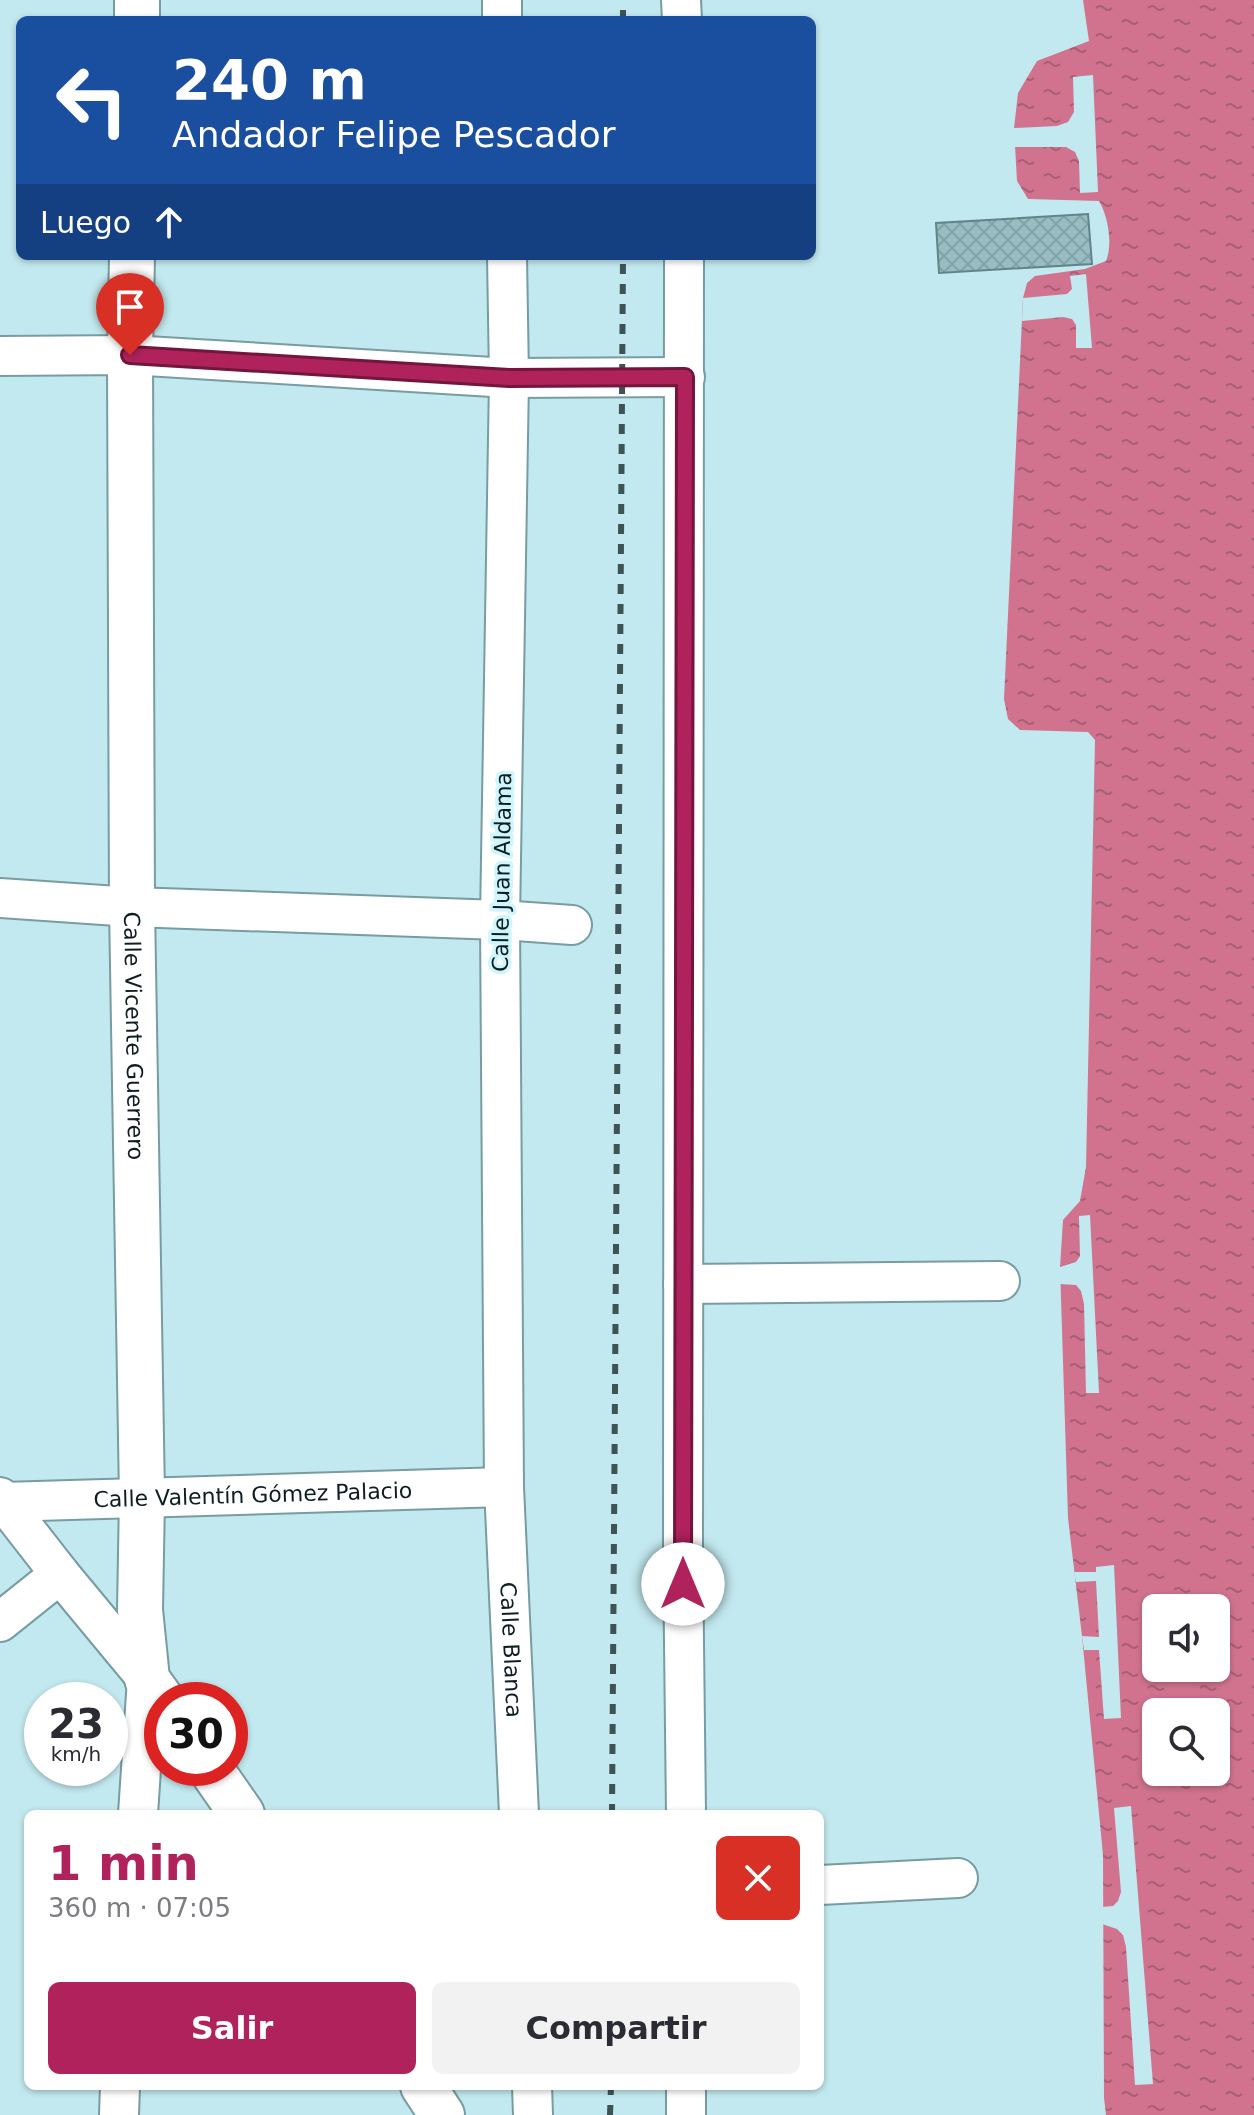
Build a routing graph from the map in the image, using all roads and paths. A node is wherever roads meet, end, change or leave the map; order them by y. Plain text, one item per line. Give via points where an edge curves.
1 (132, 260) edge
2 (507, 260) edge
3 (684, 260) edge
4 (130, 355) junction
5 (0, 356) edge
6 (685, 377) junction
7 (509, 378) junction
8 (0, 898) edge
9 (132, 907) junction
10 (500, 920) junction
11 (572, 925) dead end
12 (1000, 1281) dead end
13 (683, 1284) junction
14 (504, 1487) junction
15 (142, 1497) junction
16 (2, 1499) edge
17 (60, 1574) junction
18 (0, 1622) edge
19 (148, 1682) edge
20 (153, 1682) edge
21 (144, 1767) edge
22 (223, 1786) edge
23 (139, 1810) edge
24 (239, 1810) edge
25 (519, 1810) edge
26 (686, 1810) edge
27 (958, 1878) dead end
28 (824, 1885) edge
29 (120, 2090) edge
30 (426, 2090) edge
31 (532, 2090) edge
32 (686, 2090) edge
33 (119, 2115) edge
34 (442, 2115) edge
35 (533, 2115) edge
36 (686, 2115) edge

1 - 4 main road, Calle Vicente Guerrero
2 - 7 street, Calle Juan Aldama
3 - 6 street
4 - 5 street
4 - 7 street
4 - 9 main road, Calle Vicente Guerrero
6 - 7 street
6 - 13 street
7 - 10 street, Calle Juan Aldama
8 - 9 street
9 - 10 street
9 - 15 main road, Calle Vicente Guerrero
10 - 11 street
10 - 14 street, Calle Juan Aldama
12 - 13 street
13 - 26 street
14 - 15 street, Calle Valentín Gómez Palacio
14 - 25 street, Calle Blanca
15 - 16 street, Calle Valentín Gómez Palacio
15 - 20 main road, Calle Vicente Guerrero via 140,1610
16 - 17 street
17 - 18 street
17 - 19 street
21 - 23 street, Calle Vicente Guerrero
22 - 24 main road
27 - 28 street
29 - 33 street
30 - 34 main road
31 - 35 street
32 - 36 street

